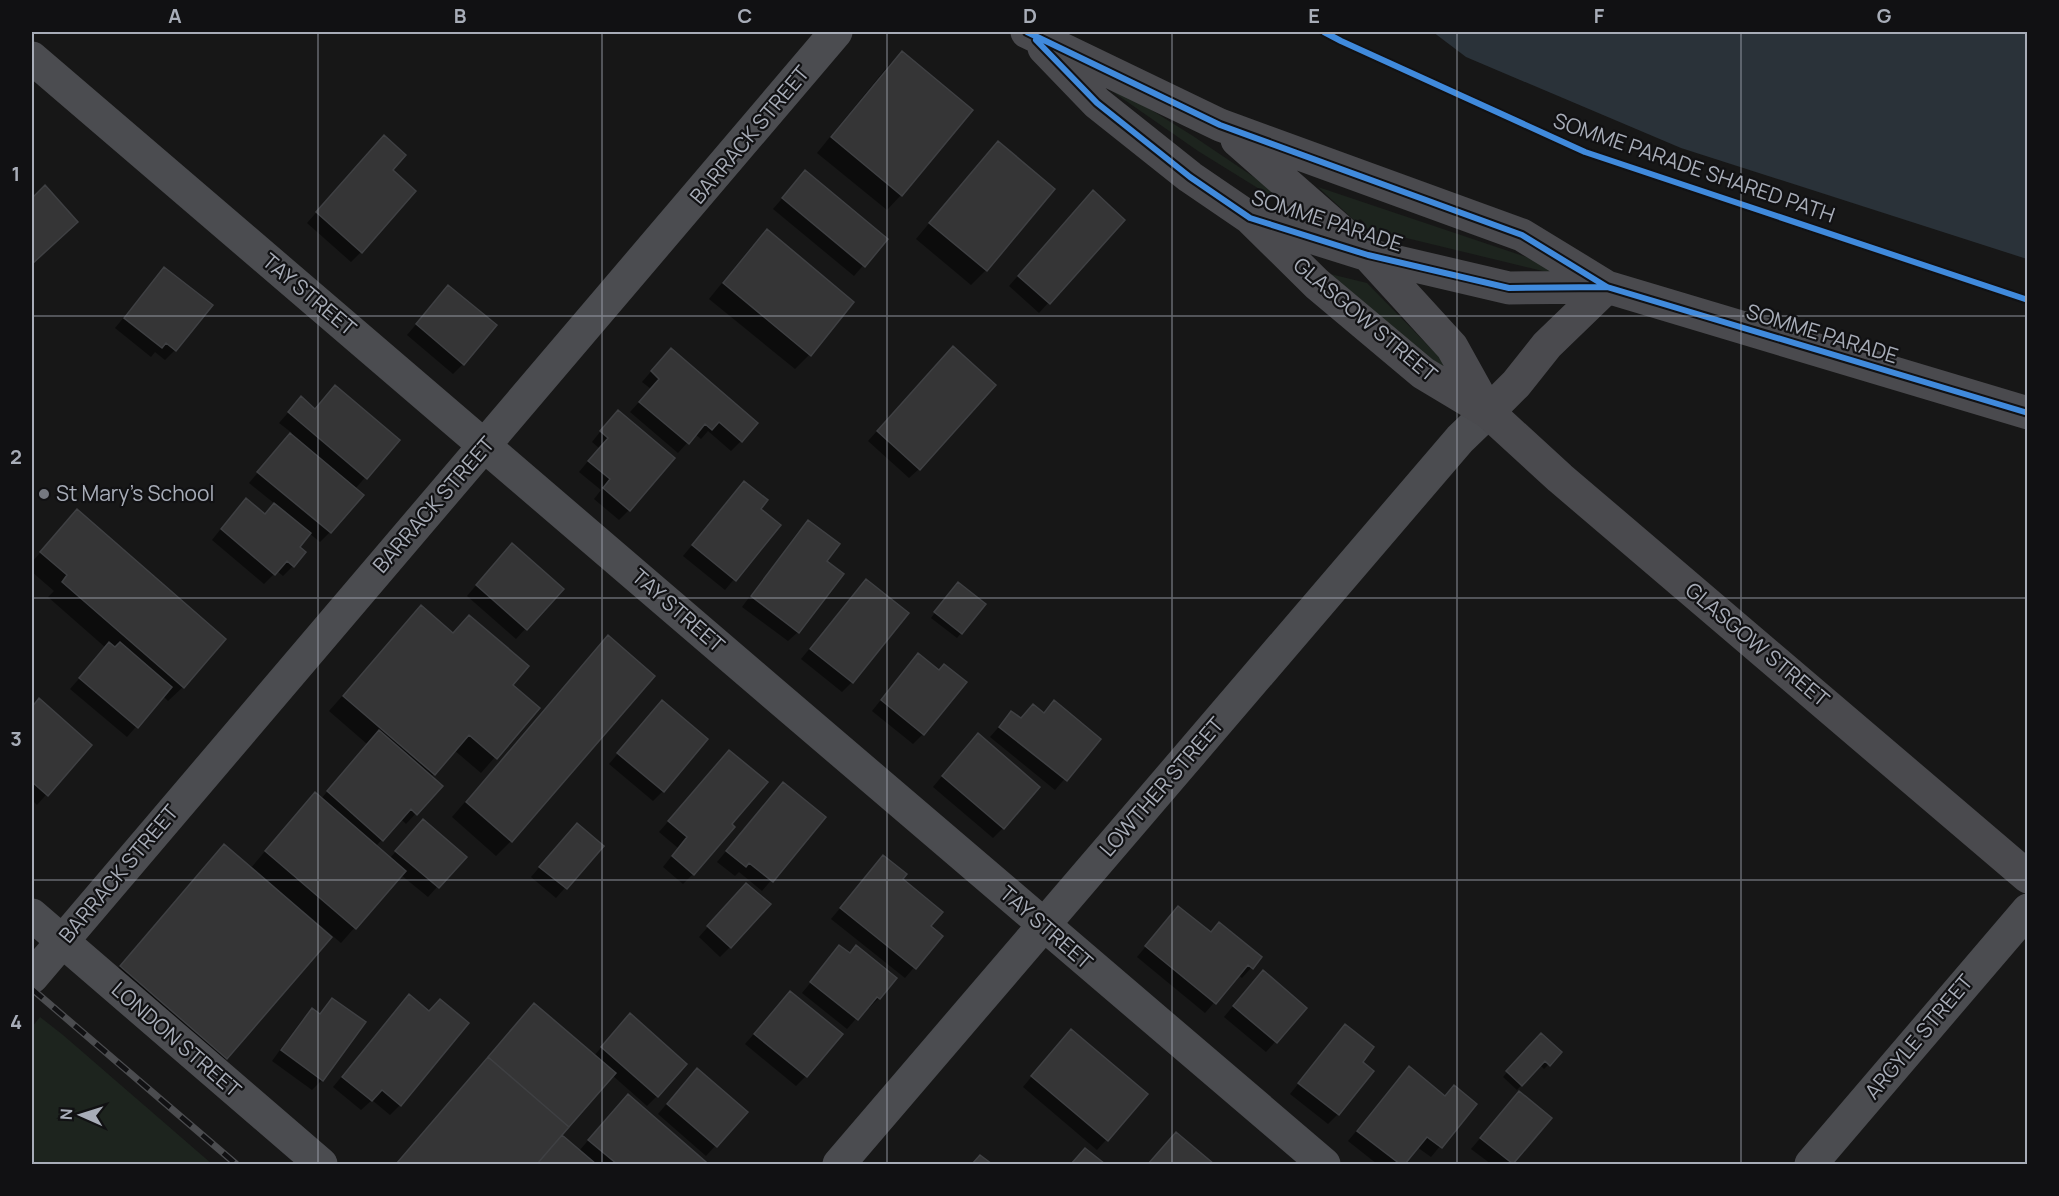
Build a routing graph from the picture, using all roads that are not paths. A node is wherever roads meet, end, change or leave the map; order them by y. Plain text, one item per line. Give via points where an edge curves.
1 (836, 32) edge
2 (1027, 32) edge
3 (32, 58) edge
4 (1220, 125) junction
5 (1250, 218) junction
6 (1368, 255) junction
7 (1607, 287) junction
8 (1488, 412) junction
9 (2028, 413) edge
10 (486, 445) junction
11 (2028, 877) edge
12 (2028, 910) edge
13 (32, 915) edge
14 (1043, 925) junction
15 (61, 941) junction
16 (32, 977) edge
17 (321, 1164) edge
18 (839, 1164) edge
19 (1324, 1164) edge
20 (1811, 1164) edge

1 - 10 street, BARRACK STREET
2 - 4 main road, SOMME PARADE
2 - 5 main road, SOMME PARADE via 1097,103 1190,177
3 - 10 street, TAY STREET
4 - 6 main road, GLASGOW STREET
4 - 7 main road, SOMME PARADE via 1522,235
5 - 6 main road, SOMME PARADE
5 - 8 main road, GLASGOW STREET via 1317,284 1423,373
6 - 7 main road, SOMME PARADE via 1509,288
6 - 8 main road, GLASGOW STREET via 1452,347
7 - 8 main road via 1547,345
7 - 9 main road, SOMME PARADE
8 - 11 main road, GLASGOW STREET via 1560,478
8 - 14 street, LOWTHER STREET via 1460,439
10 - 14 street, TAY STREET
10 - 15 street, BARRACK STREET
12 - 20 street, ARGYLE STREET
13 - 15 street, LONDON STREET
14 - 18 street, LOWTHER STREET
14 - 19 street, TAY STREET
15 - 16 street, BARRACK STREET
15 - 17 street, LONDON STREET

